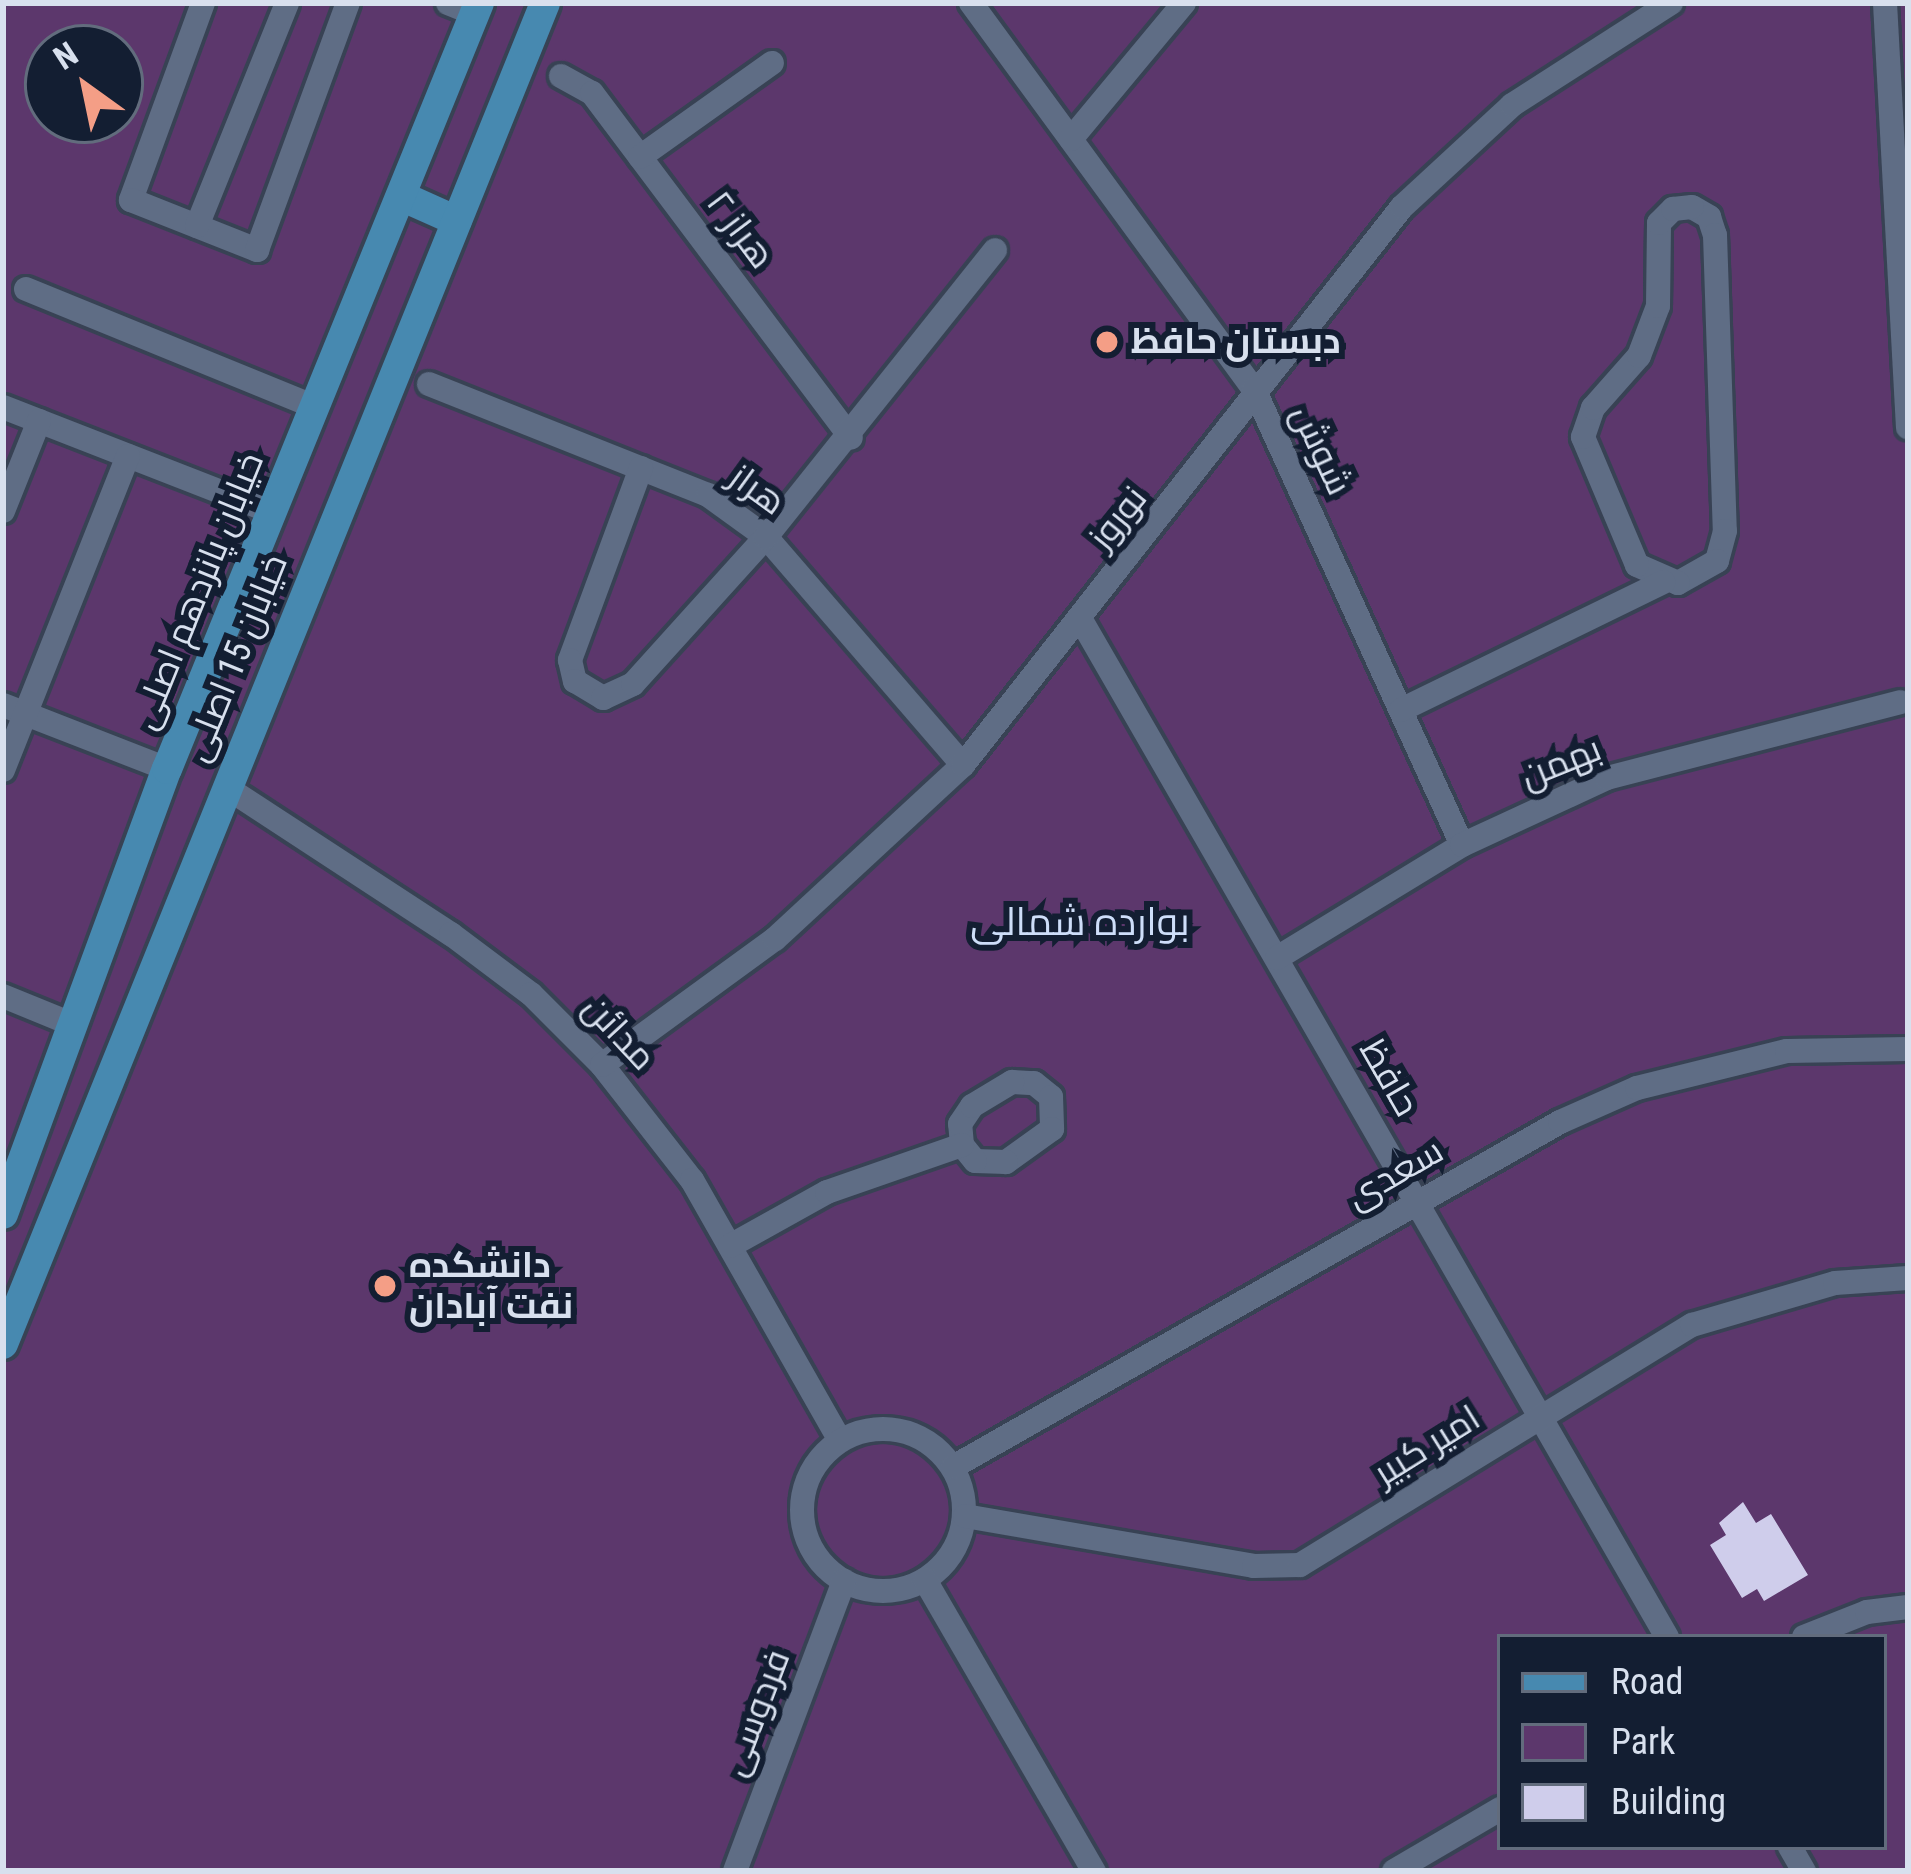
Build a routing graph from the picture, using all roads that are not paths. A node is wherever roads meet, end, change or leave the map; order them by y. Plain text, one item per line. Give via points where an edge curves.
1 (203, 3) edge
2 (286, 3) edge
3 (347, 3) edge
4 (545, 3) edge
5 (971, 3) edge
6 (1184, 3) edge
7 (1671, 3) edge
8 (1885, 3) edge
9 (467, 7) edge
10 (772, 63) dead end
11 (561, 76) dead end
12 (1071, 139) junction
13 (640, 157) junction
14 (400, 196) junction
15 (457, 221) junction
16 (197, 226) junction
17 (995, 250) dead end
18 (26, 290) dead end
19 (429, 384) dead end
20 (1254, 389) junction
21 (3, 407) edge
22 (315, 407) junction
23 (39, 421) junction
24 (1908, 427) edge
25 (851, 438) junction
26 (128, 456) junction
27 (641, 468) junction
28 (3, 511) edge
29 (272, 512) junction
30 (766, 537) junction
31 (1663, 581) junction
32 (1082, 620) junction
33 (1900, 702) dead end
34 (14, 709) edge
35 (1401, 710) junction
36 (963, 764) junction
37 (167, 769) junction
38 (3, 770) edge
39 (226, 787) junction
40 (1462, 844) junction
41 (1277, 958) junction
42 (3, 996) edge
43 (74, 1024) junction
44 (1908, 1049) edge
45 (602, 1065) junction
46 (42, 1111) junction
47 (96, 1122) junction
48 (962, 1145) dead end
49 (1420, 1202) junction
50 (3, 1214) edge
51 (730, 1246) junction
52 (1908, 1278) edge
53 (3, 1344) edge
54 (1540, 1417) junction
55 (840, 1440) junction
56 (953, 1467) junction
57 (965, 1516) junction
58 (926, 1580) junction
59 (844, 1581) junction
60 (1908, 1606) edge
61 (1665, 1634) edge
62 (1812, 1634) edge
63 (1497, 1812) edge
64 (735, 1871) edge
65 (1094, 1871) edge
66 (1394, 1871) edge

1 - 16 street via 131,200
2 - 16 street
3 - 16 street via 257,250
4 - 15 main road, خیابان 15 اصلی
5 - 12 street, شوش
6 - 12 street
7 - 20 street, نوروز via 1496,119 1402,207
8 - 24 street
9 - 14 main road, خیابان پانزدهم اصلی
10 - 13 street
11 - 13 street, هراز ۲ via 592,93
12 - 20 street, شوش
13 - 25 street, هراز ۲
14 - 15 main road
14 - 22 main road, خیابان پانزدهم اصلی
15 - 39 main road, خیابان 15 اصلی
17 - 25 street
18 - 22 street
19 - 27 street, هراز
20 - 32 street, نوروز via 1188,489
20 - 35 street, شوش
21 - 23 street
22 - 29 main road, خیابان پانزدهم اصلی
23 - 26 street
23 - 28 street
25 - 30 street
26 - 29 street
26 - 34 street
27 - 30 street, هراز via 708,495
27 - 30 street via 570,660 575,681 592,695 624,692
29 - 37 main road, خیابان پانزدهم اصلی
30 - 36 street, هراز
31 - 31 street via 1707,572 1725,531 1715,236 1709,217 1692,207 1673,209 1659,223 1658,306 1639,356 1593,408 1583,436 1636,565
31 - 35 street
32 - 36 street, نوروز
32 - 41 street, حافظ
33 - 40 street, بهمن via 1607,778
34 - 37 street
34 - 38 street
35 - 40 street, شوش
36 - 45 street, نوروز via 776,939
37 - 43 main road, خیابان پانزدهم اصلی
39 - 45 street, مدائن via 451,934 531,994
39 - 47 main road, خیابان 15 اصلی
40 - 41 street, بهمن
41 - 49 street, حافظ
42 - 43 street
43 - 46 main road, خیابان پانزدهم اصلی
44 - 49 street, سعدی via 1838,1046 1717,1063 1560,1122
45 - 51 street, مدائن via 650,1120
46 - 47 main road via 66,1125
46 - 50 main road, خیابان پانزدهم اصلی
47 - 53 main road, خیابان 15 اصلی
48 - 51 street via 827,1192
49 - 54 street, حافظ
49 - 56 street, سعدی
51 - 55 street, مدائن
52 - 54 street, امیر کبیر via 1835,1282 1726,1312
54 - 57 street, امیر کبیر via 1300,1565 1254,1566
54 - 61 street, حافظ
55 - 56 street via 890,1429 914,1434
55 - 59 street via 807,1479 801,1504 813,1553
56 - 57 street
57 - 58 street via 945,1563
58 - 59 street via 876,1592
58 - 65 street
59 - 64 street, فردوسی
60 - 62 street
63 - 66 street

